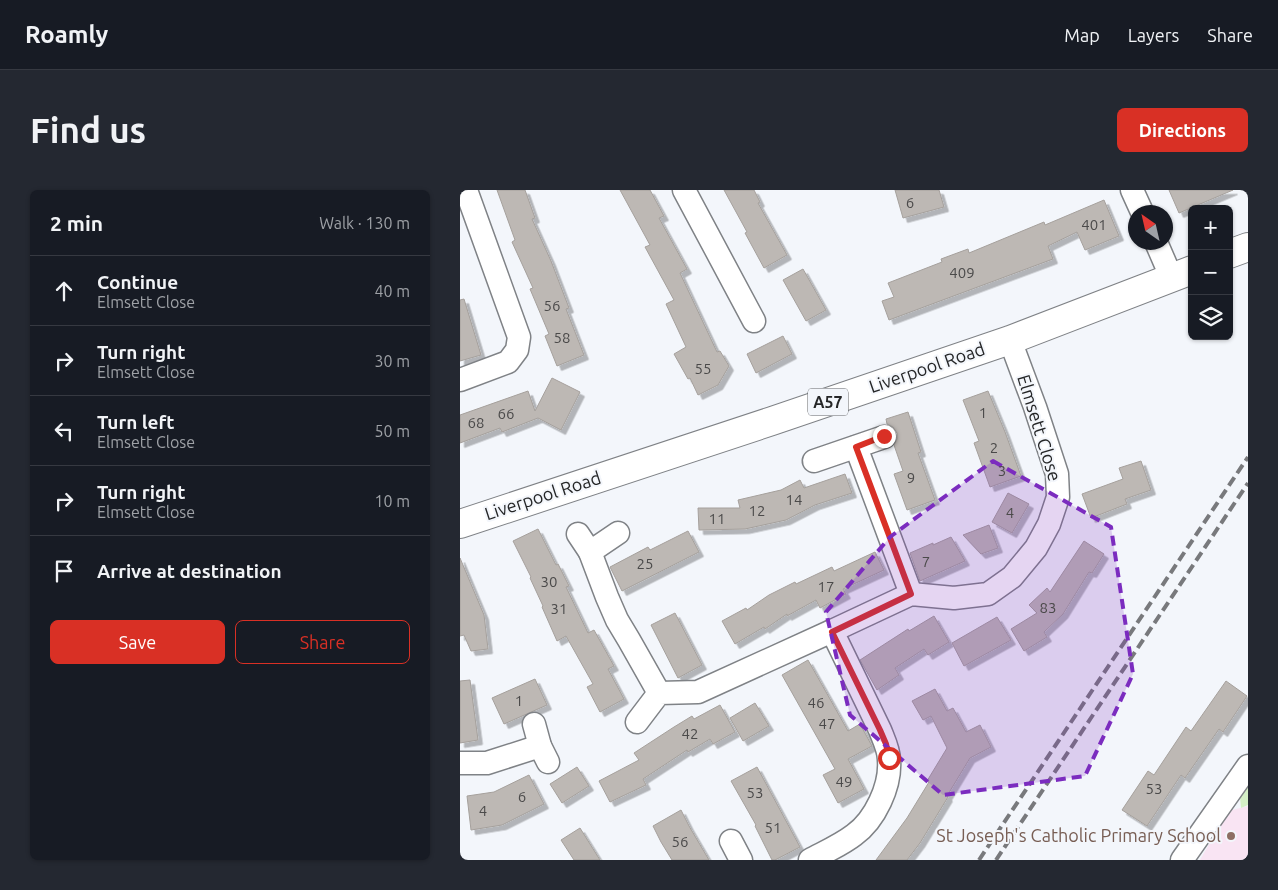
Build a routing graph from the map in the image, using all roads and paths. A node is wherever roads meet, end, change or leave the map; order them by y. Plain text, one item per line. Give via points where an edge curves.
1 (466, 190) edge
2 (684, 190) edge
3 (1132, 190) edge
4 (1139, 205) edge
5 (1248, 247) edge
6 (1162, 250) edge
7 (1233, 253) edge
8 (1182, 274) edge
9 (754, 321) dead end
10 (1010, 340) junction
11 (460, 380) edge
12 (884, 436) dead end
13 (856, 447) junction
14 (814, 461) dead end
15 (460, 524) edge
16 (618, 534) dead end
17 (911, 594) junction
18 (832, 632) junction
19 (659, 693) junction
20 (637, 722) dead end
21 (534, 724) dead end
22 (460, 763) edge
23 (1248, 766) edge
24 (810, 860) edge
25 (1182, 860) edge

1 - 11 street via 519,337 517,350 508,362
2 - 9 street
3 - 4 street
5 - 7 highway
6 - 8 street
8 - 10 highway, Liverpool Road / A57
10 - 15 highway, Liverpool Road / A57
10 - 17 street, Elmsett Close via 1057,474 1058,497 1050,524 1036,548 1012,577 988,594 954,598
12 - 13 street
13 - 14 street
13 - 17 street
16 - 19 street via 584,543 617,620
17 - 18 street
18 - 19 street via 698,692
18 - 24 street via 886,744 889,774 884,794 872,816 856,834
19 - 20 street
21 - 22 street via 544,754 487,763
23 - 25 street

